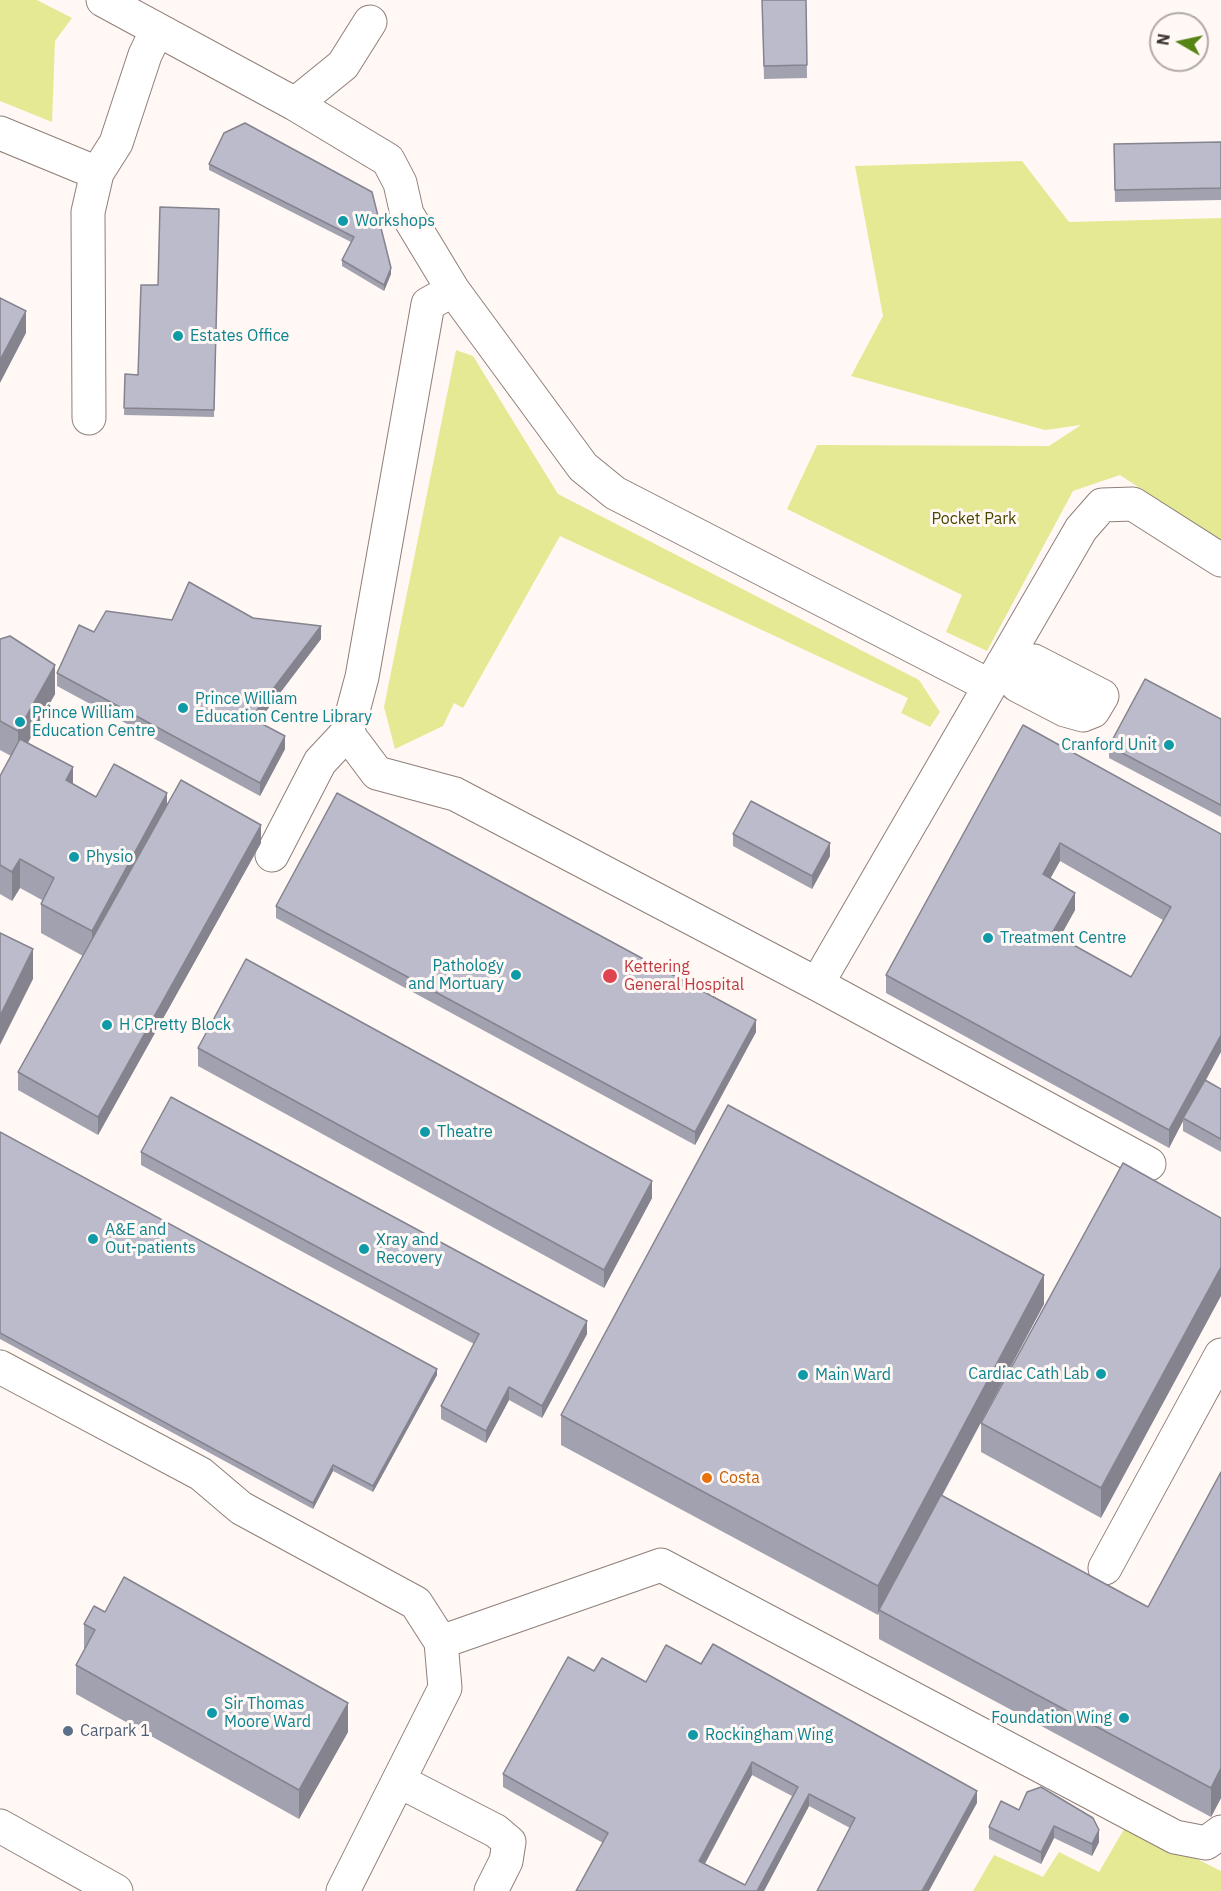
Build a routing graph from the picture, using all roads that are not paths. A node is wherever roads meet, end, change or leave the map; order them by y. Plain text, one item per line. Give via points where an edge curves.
1 (103, 0) edge
2 (370, 22) dead end
3 (157, 30) junction
4 (295, 104) junction
5 (0, 133) edge
6 (98, 174) junction
7 (453, 290) junction
8 (89, 418) dead end
9 (1221, 560) edge
10 (996, 674) junction
11 (347, 733) junction
12 (272, 855) dead end
13 (817, 984) junction
14 (1149, 1164) dead end
15 (1221, 1355) edge
16 (0, 1367) edge
17 (1105, 1568) dead end
18 (441, 1642) junction
19 (399, 1781) junction
20 (0, 1826) edge
21 (1221, 1832) edge
22 (116, 1891) edge
23 (343, 1891) edge
24 (491, 1891) edge

1 - 3 street
2 - 4 street via 343,65
3 - 4 street
3 - 6 street via 116,143
4 - 7 street via 388,160 400,183 407,214
5 - 6 street
6 - 8 street via 88,212
7 - 10 street via 583,467 615,493
7 - 11 street via 428,304 362,677
9 - 10 street via 1133,504 1102,505 1081,529
10 - 13 street
11 - 12 street via 320,762
11 - 13 street via 377,773 455,794
13 - 14 street
15 - 17 street
16 - 18 street via 201,1474 241,1508 416,1603
18 - 19 street via 445,1688
18 - 21 street via 661,1565 1175,1837 1206,1843
19 - 23 street
19 - 24 street via 496,1831 509,1842 506,1862
20 - 22 street

